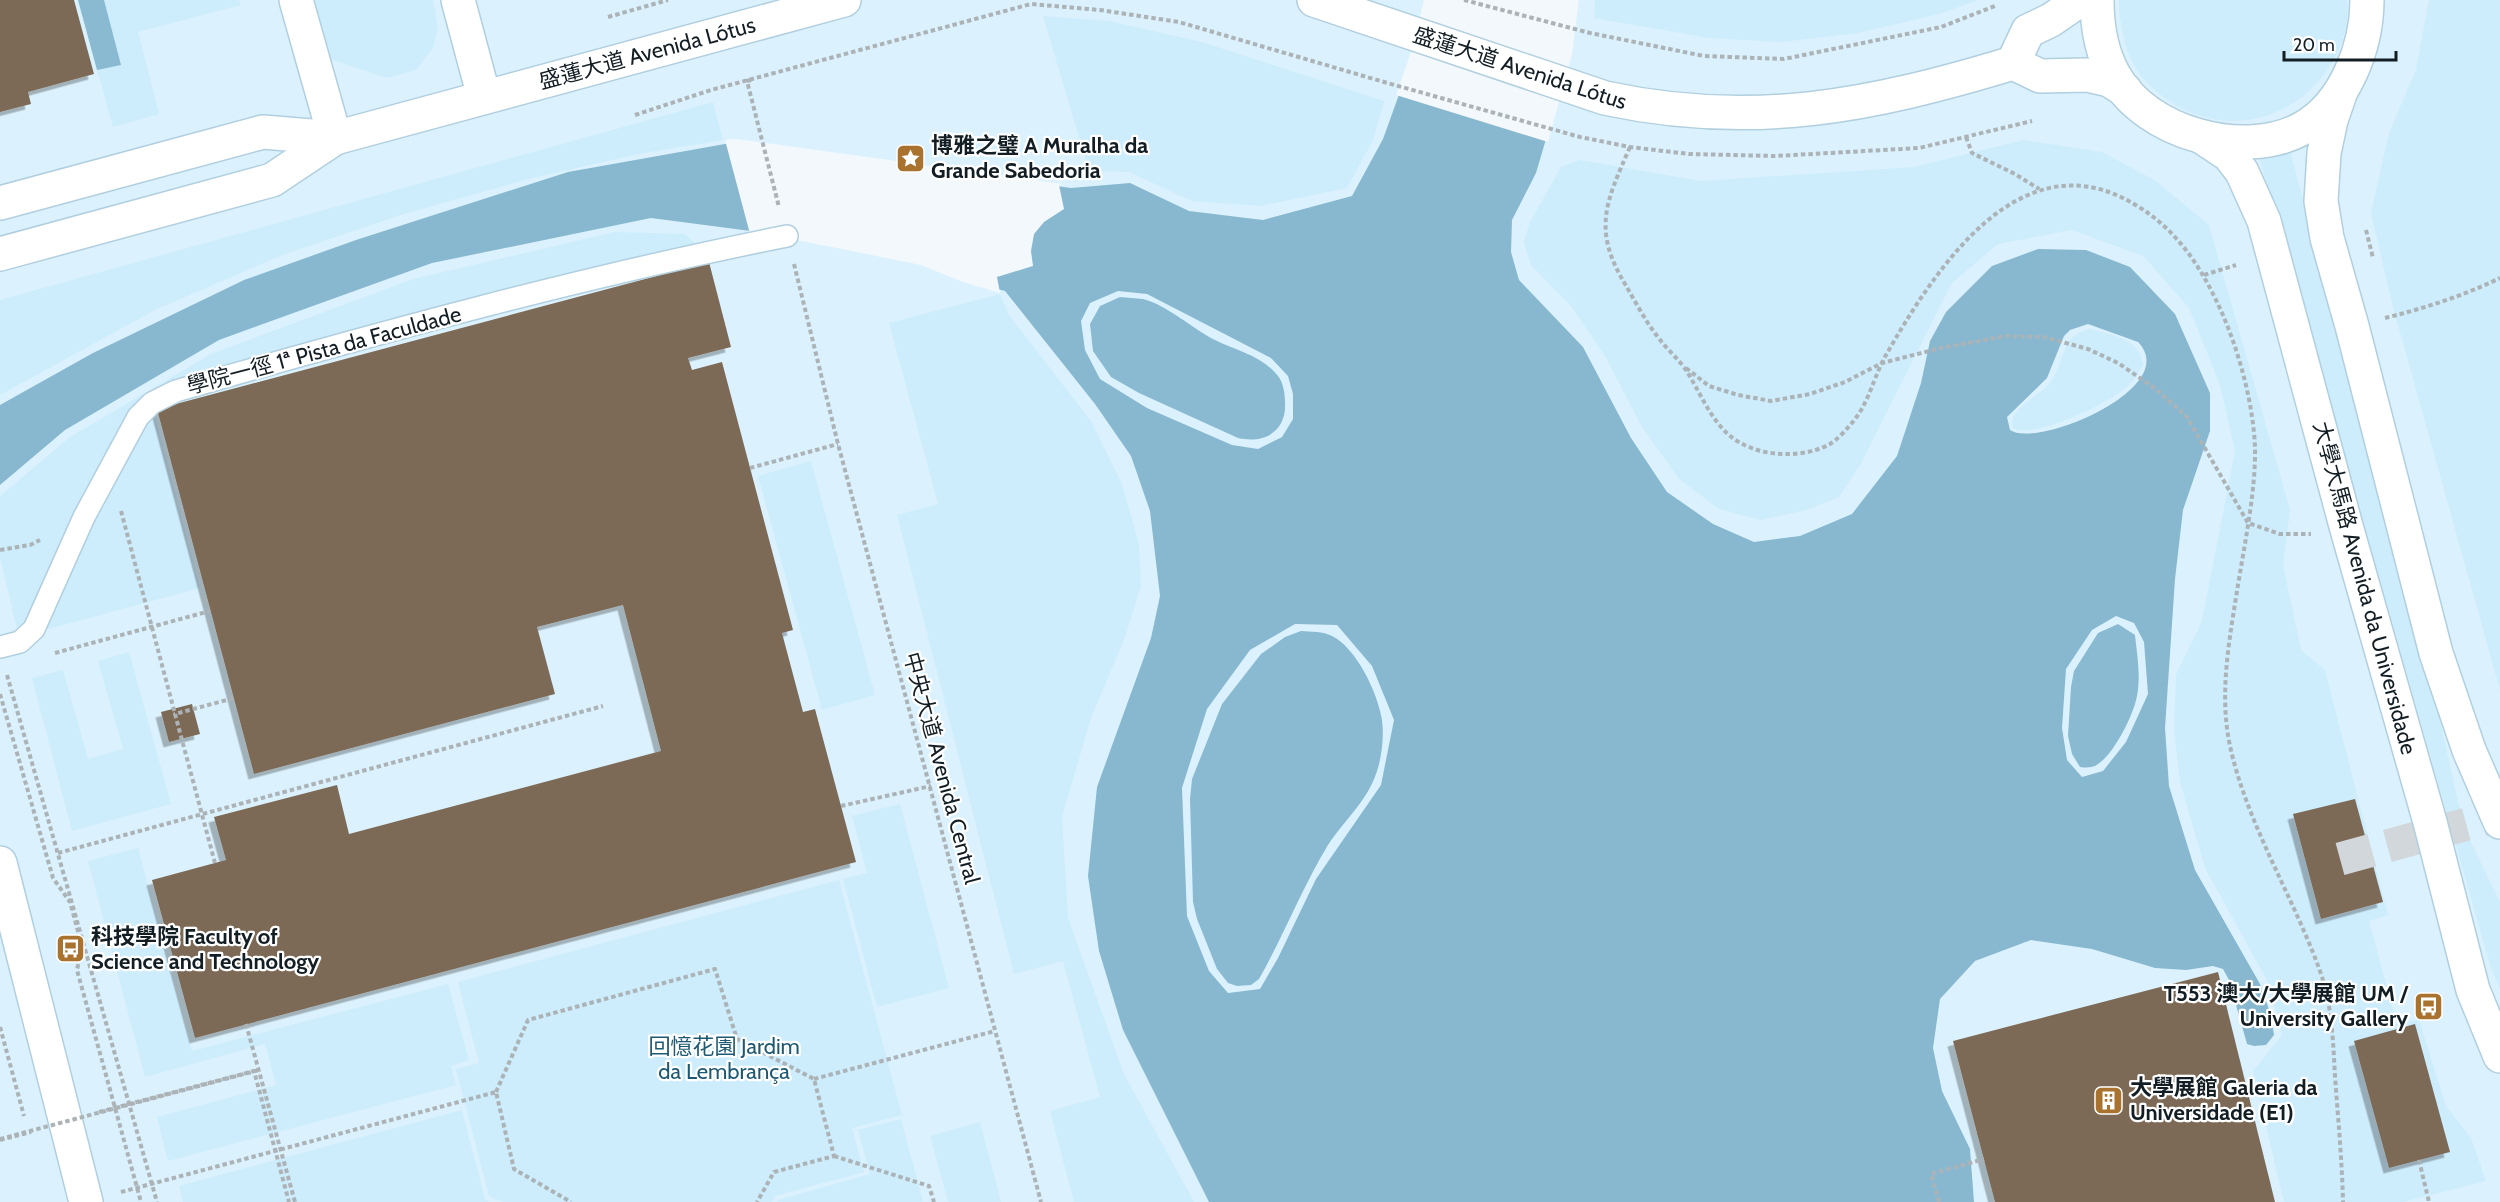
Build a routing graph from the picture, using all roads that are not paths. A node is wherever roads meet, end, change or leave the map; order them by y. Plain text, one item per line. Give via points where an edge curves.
1 (296, 0) edge
2 (458, 0) edge
3 (844, 0) edge
4 (1314, 0) edge
5 (2080, 0) edge
6 (2097, 0) edge
7 (2367, 0) edge
8 (2005, 65) junction
9 (2124, 90) junction
10 (2341, 91) junction
11 (484, 97) junction
12 (2202, 137) junction
13 (335, 138) junction
14 (0, 203) edge
15 (787, 236) dead end
16 (0, 254) edge
17 (2, 656) edge
18 (2500, 822) edge
19 (0, 863) edge
20 (2500, 1056) edge
21 (86, 1202) edge

1 - 13 street
2 - 11 street
3 - 11 street, 盛蓮大道 Avenida Lótus
4 - 8 street, 盛蓮大道 Avenida Lótus via 1605,98 1697,113 1753,114 1871,102
5 - 8 street via 2028,31
6 - 9 street via 2104,52
7 - 10 street via 2367,24 2358,58
8 - 9 street via 2040,76 2087,75 2109,80
9 - 12 street via 2174,127
10 - 12 street via 2303,128 2277,137 2234,143
10 - 18 street via 2324,153 2321,201 2327,238 2436,653 2469,750
11 - 13 street, 盛蓮大道 Avenida Lótus
12 - 20 street, 大學大馬路 Avenida da Universidade via 2229,155 2242,172 2264,221 2473,990
13 - 14 street via 263,132
13 - 16 street via 272,180
15 - 17 lane, 學院一徑 1ª Pista da Faculdade via 704,252 427,321 176,391 152,403 138,417 109,467 34,629
19 - 21 street

